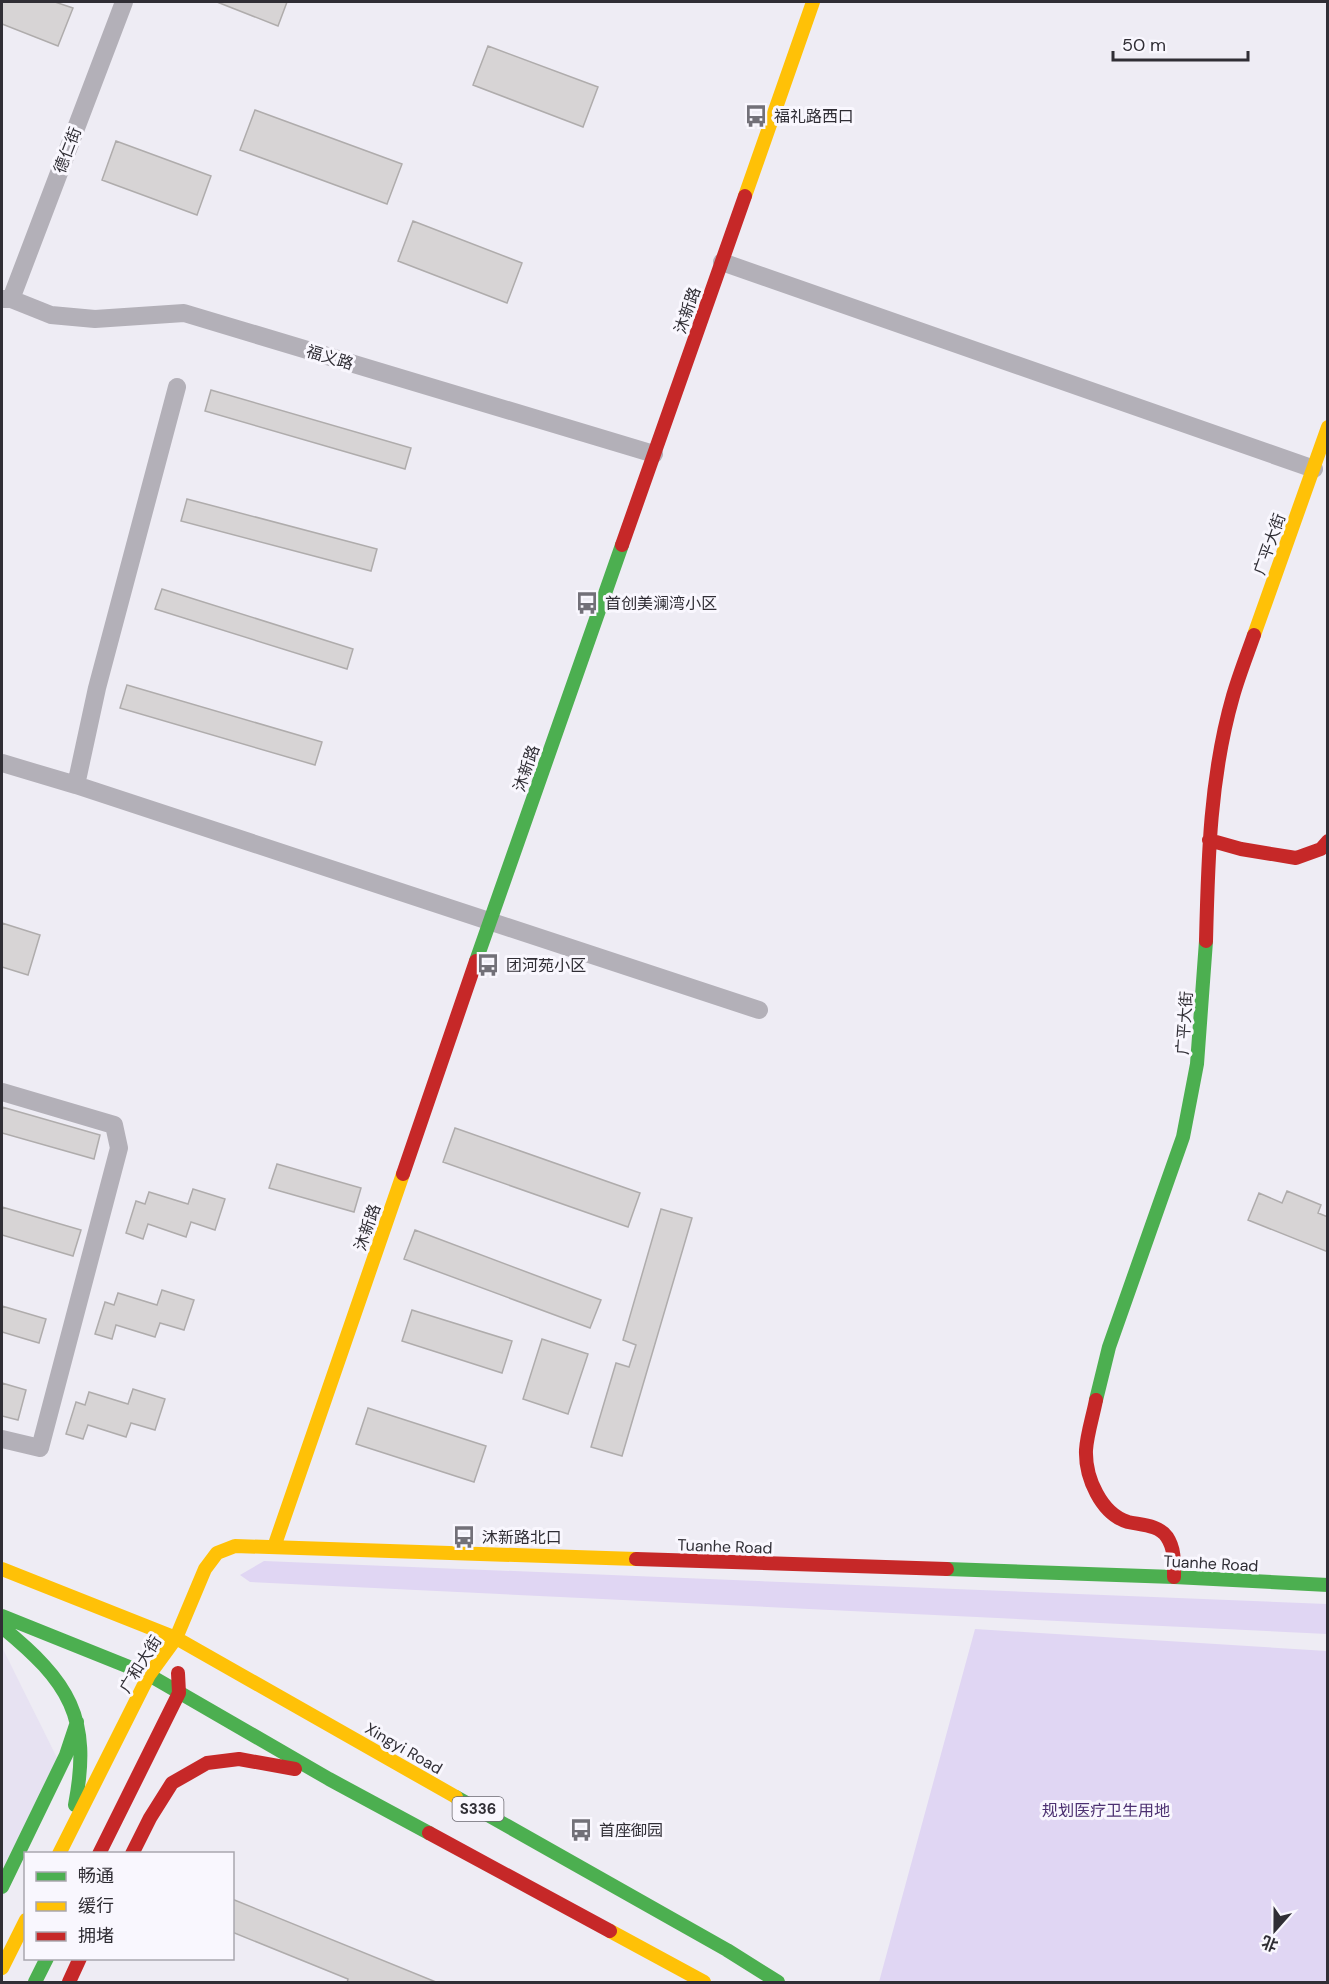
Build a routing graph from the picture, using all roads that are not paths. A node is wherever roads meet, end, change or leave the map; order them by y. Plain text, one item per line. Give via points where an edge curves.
1 (124, 2) edge
2 (813, 2) edge
3 (722, 262) junction
4 (6, 299) edge
5 (177, 387) dead end
6 (1328, 427) edge
7 (654, 454) junction
8 (1314, 469) junction
9 (2, 763) edge
10 (76, 785) junction
11 (1209, 840) junction
12 (1328, 841) edge
13 (490, 922) junction
14 (759, 1010) dead end
15 (2, 1092) edge
16 (2, 1439) edge
17 (274, 1547) junction
18 (2, 1569) edge
19 (1174, 1577) junction
20 (1328, 1585) edge
21 (2, 1616) edge
22 (2, 1627) edge
23 (176, 1638) junction
24 (148, 1676) junction
25 (179, 1693) junction
26 (77, 1722) junction
27 (329, 1779) junction
28 (71, 1830) junction
29 (60, 1852) edge
30 (100, 1852) edge
31 (133, 1852) edge
32 (2, 1887) edge
33 (24, 1924) edge
34 (46, 1960) edge
35 (80, 1960) edge
36 (2, 1968) edge
37 (35, 1983) edge
38 (69, 1983) edge
39 (704, 1983) edge
40 (778, 1983) edge

1 - 4 street, 德仁街
2 - 3 street, 沐新路
3 - 7 street, 沐新路
3 - 8 street
4 - 7 street, 福义路 via 51,315 94,319 184,313
5 - 10 street via 97,688
6 - 8 street, 广平大街
7 - 13 street, 沐新路
8 - 11 street, 广平大街 via 1233,695 1215,783
9 - 10 street
10 - 13 street
11 - 12 street via 1296,858 1321,849
11 - 19 street, 广平大街 via 1203,1007 1191,1107 1109,1347 1086,1451 1091,1480 1113,1515 1166,1535 1174,1553
13 - 14 street
13 - 17 street, 沐新路
15 - 16 street via 114,1125 119,1148 40,1448
17 - 19 street, Tuanhe Road
17 - 23 street, Tuanhe Road via 235,1546 217,1552 190,1600
18 - 23 street, Xingyi Road / S336
19 - 20 street, Tuanhe Road
21 - 24 street, S336
22 - 26 street via 21,1642 67,1695
23 - 24 street, 广和大街
23 - 25 street, 广和大街
23 - 40 street, Xingyi Road / S336 via 727,1950
24 - 25 street, S336
24 - 28 street, 广和大街
25 - 27 street, S336
25 - 30 street, 广和大街
26 - 28 street via 81,1777
26 - 32 street via 66,1755
27 - 31 street via 239,1759 207,1763 172,1783
27 - 39 street, S336
28 - 29 street, 广和大街
33 - 36 street
34 - 37 street
35 - 38 street

